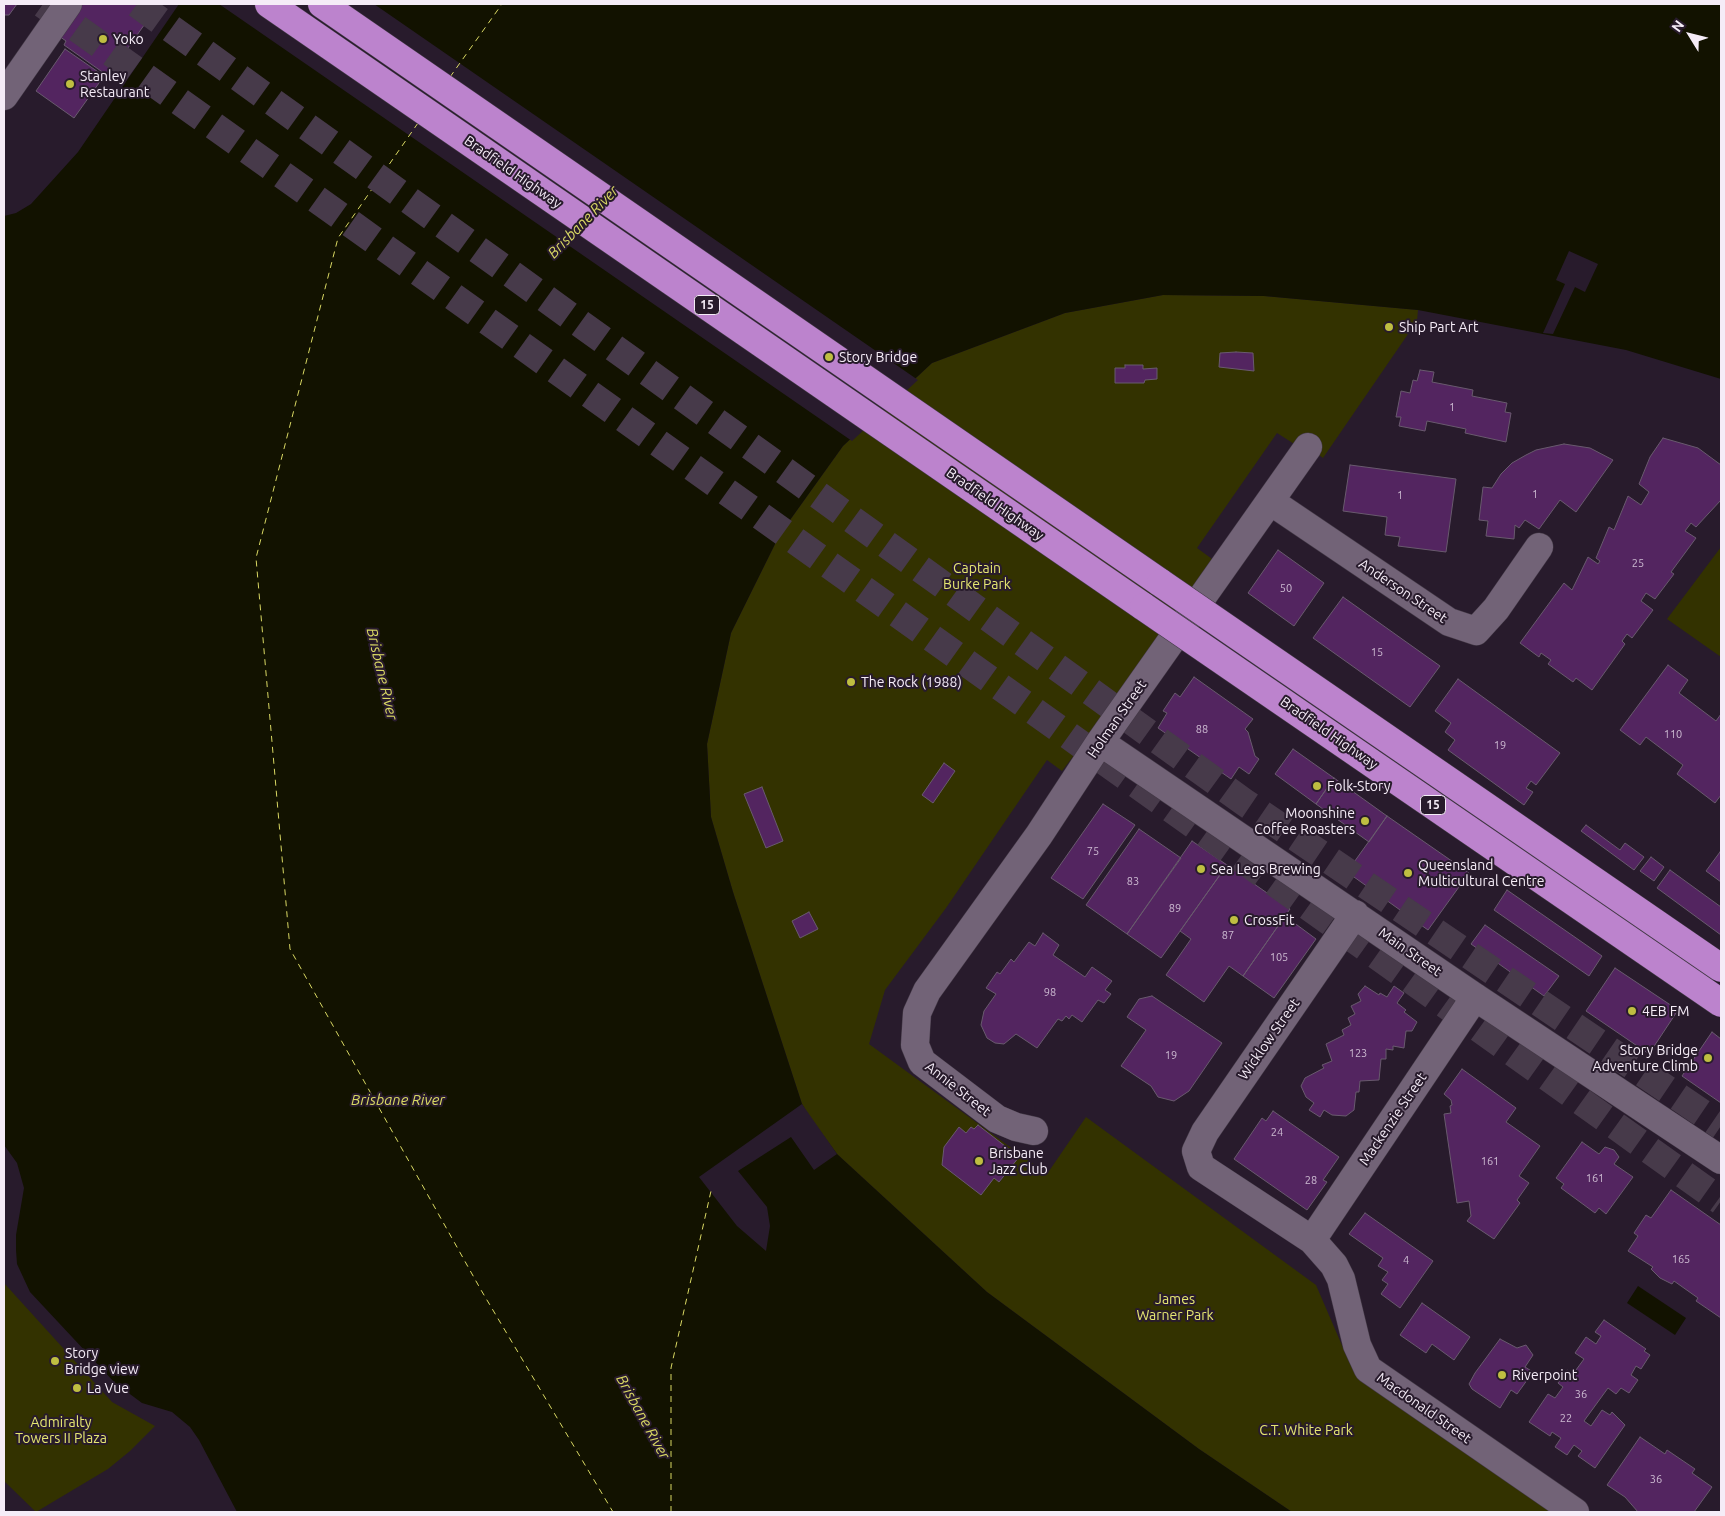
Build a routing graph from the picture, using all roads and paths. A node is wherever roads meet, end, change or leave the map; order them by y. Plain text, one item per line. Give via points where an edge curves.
1 (68, 4) edge
2 (269, 4) edge
3 (322, 4) edge
4 (8, 91) edge
5 (1308, 447) dead end
6 (1270, 501) junction
7 (1539, 546) dead end
8 (1100, 742) junction
9 (1355, 914) junction
10 (1721, 968) edge
11 (927, 991) joint
12 (1475, 997) junction
13 (1721, 1003) edge
14 (1034, 1130) dead end
15 (1721, 1160) edge
16 (1312, 1240) junction
17 (1574, 1512) edge

1 - 4 street
2 - 13 highway, Bradfield Highway / 15, bridge
3 - 10 highway, Bradfield Highway / 15, bridge
5 - 6 street, Holman Street
6 - 7 street, Anderson Street via 1449,622 1476,631 1496,609
6 - 8 street, Holman Street
8 - 9 street, Main Street
8 - 11 street, Holman Street via 1039,835
9 - 12 street, Main Street
9 - 16 street, Wicklow Street via 1205,1132 1196,1151 1201,1167
11 - 14 street, Annie Street via 917,1013 915,1044 922,1062 997,1119
12 - 15 street, Main Street
12 - 16 street, Mackenzie Street
16 - 17 street, Macdonald Street via 1334,1265 1341,1279 1357,1344 1368,1369

